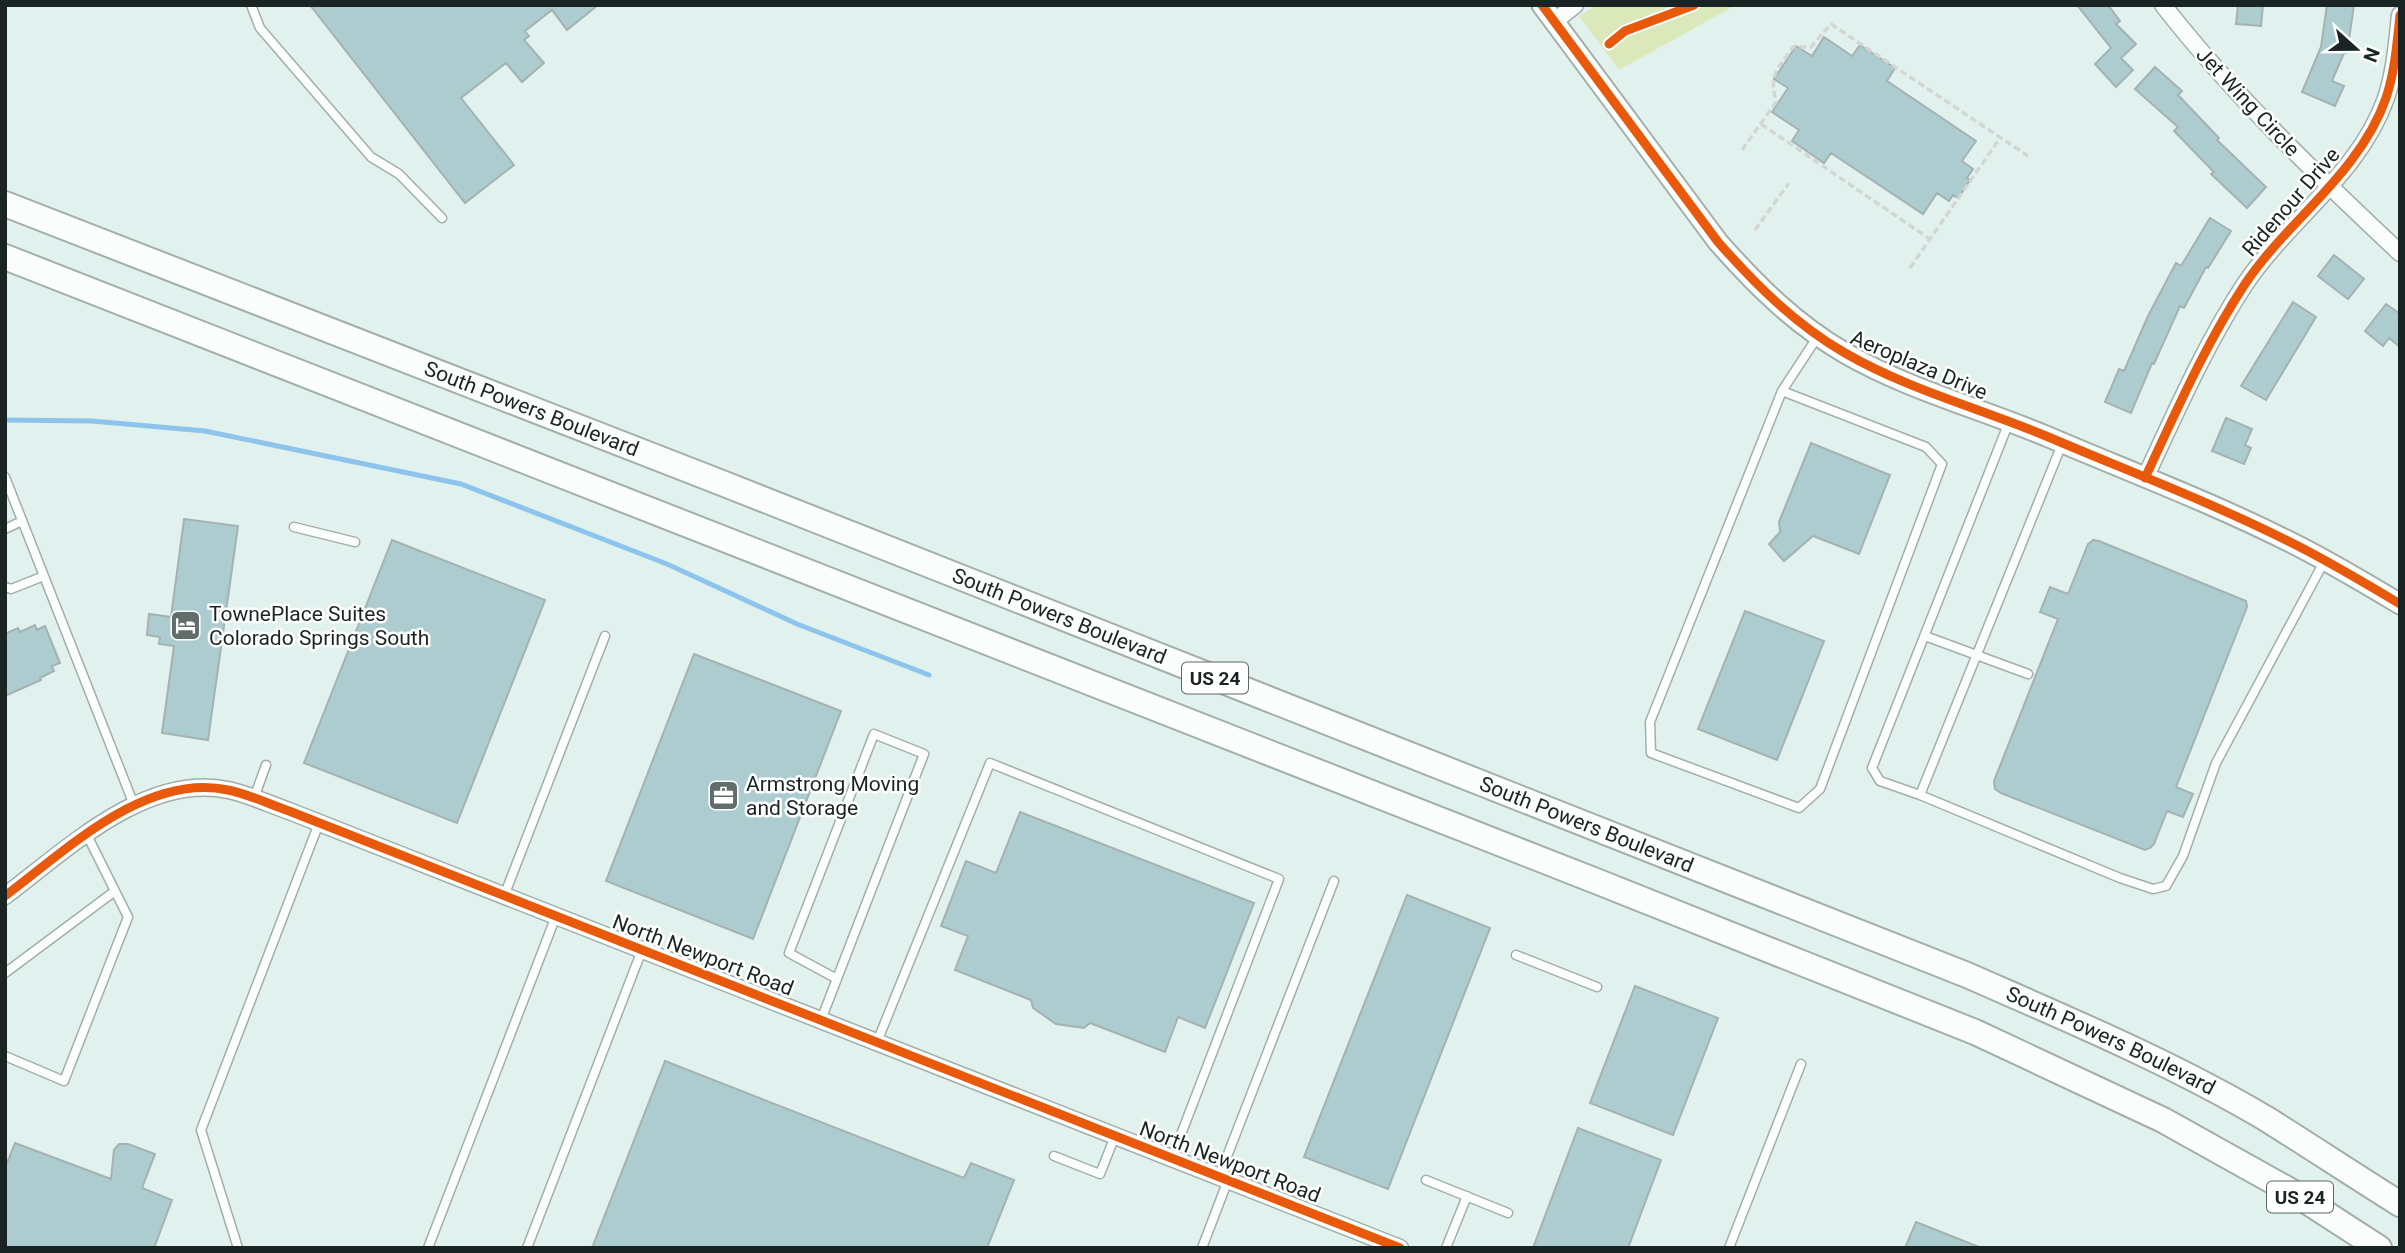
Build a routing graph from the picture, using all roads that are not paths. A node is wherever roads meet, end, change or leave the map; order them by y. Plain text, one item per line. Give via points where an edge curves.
1 (251, 5) edge
2 (1575, 5) edge
3 (2163, 5) edge
4 (1548, 13) edge
5 (2400, 15) edge
6 (2329, 187) junction
7 (5, 204) edge
8 (442, 218) dead end
9 (2400, 253) edge
10 (5, 257) edge
11 (1818, 336) junction
12 (1782, 391) junction
13 (2009, 422) junction
14 (2063, 444) junction
15 (5, 477) edge
16 (2145, 478) junction
17 (22, 521) junction
18 (294, 527) dead end
19 (5, 529) edge
20 (355, 542) dead end
21 (2325, 560) junction
22 (44, 576) junction
23 (8, 588) edge
24 (5, 597) edge
25 (2400, 604) edge
26 (604, 636) dead end
27 (1925, 636) junction
28 (1977, 655) junction
29 (2028, 674) dead end
30 (266, 765) dead end
31 (1920, 795) junction
32 (254, 798) junction
33 (134, 805) junction
34 (318, 823) junction
35 (87, 835) junction
36 (1334, 881) dead end
37 (115, 891) junction
38 (5, 896) edge
39 (504, 896) junction
40 (556, 916) junction
41 (642, 950) junction
42 (1516, 955) dead end
43 (5, 973) edge
44 (837, 979) junction
45 (1597, 987) dead end
46 (821, 1020) junction
47 (877, 1042) junction
48 (5, 1056) edge
49 (1801, 1064) dead end
50 (2264, 1118) junction
51 (1115, 1136) junction
52 (2220, 1150) junction
53 (1054, 1156) dead end
54 (1172, 1158) junction
55 (1224, 1178) junction
56 (1426, 1180) dead end
57 (2400, 1185) edge
58 (1467, 1196) junction
59 (2400, 1204) edge
60 (1508, 1213) dead end
61 (238, 1248) edge
62 (428, 1248) edge
63 (527, 1248) edge
64 (1202, 1248) edge
65 (1400, 1248) edge
66 (1446, 1248) edge
67 (1729, 1248) edge
68 (2348, 1248) edge
69 (2379, 1248) edge

1 - 8 lane via 260,28 371,157 400,174
2 - 4 street
3 - 6 street, Jet Wing Circle via 2228,83
4 - 11 street, Aeroplaza Drive via 1718,242 1776,303
5 - 6 street, Ridenour Drive via 2385,100 2367,137
6 - 9 street, Jet Wing Circle
6 - 16 street, Ridenour Drive via 2268,252 2246,284 2203,355
7 - 50 highway, South Powers Boulevard / US 24 via 1954,970 2120,1044
10 - 52 highway, US 24 via 1864,987 2031,1057
11 - 12 lane
11 - 13 street, Aeroplaza Drive via 1886,374
12 - 12 lane via 1650,722 1651,753 1799,808 1820,789 1942,464 1926,447
13 - 14 street, Aeroplaza Drive
13 - 27 lane
14 - 16 street, Aeroplaza Drive
14 - 28 lane
15 - 17 lane
16 - 21 street, Aeroplaza Drive
17 - 19 lane
17 - 22 lane
18 - 20 lane
21 - 25 street, Aeroplaza Drive
21 - 31 lane via 2216,763 2183,856 2166,886 2152,889 2120,878
22 - 23 lane
22 - 33 lane
23 - 24 lane
26 - 39 lane
27 - 28 lane
27 - 31 lane via 1872,768 1880,781
28 - 29 lane
28 - 31 lane
30 - 32 lane
32 - 33 street, North Newport Road via 227,789 184,789
32 - 34 street, North Newport Road
33 - 35 street, North Newport Road
34 - 39 street, North Newport Road
34 - 61 lane via 201,1130
35 - 37 lane
35 - 38 street, North Newport Road
36 - 55 lane
37 - 43 lane
37 - 48 lane via 128,917 64,1082
39 - 40 street, North Newport Road
40 - 41 street, North Newport Road
40 - 62 lane
41 - 46 street, North Newport Road
41 - 63 lane
42 - 45 lane
44 - 44 lane via 789,953 874,734 924,754
44 - 46 lane
46 - 47 street, North Newport Road
47 - 51 street, North Newport Road
47 - 54 lane via 990,763 1279,879
49 - 67 lane
50 - 57 highway
50 - 59 highway, South Powers Boulevard / US 24
51 - 53 lane via 1100,1174
51 - 54 street, North Newport Road
52 - 68 highway
52 - 69 highway, US 24
54 - 55 street, North Newport Road
55 - 64 lane
55 - 65 street, North Newport Road
56 - 58 lane
58 - 60 lane
58 - 66 lane

